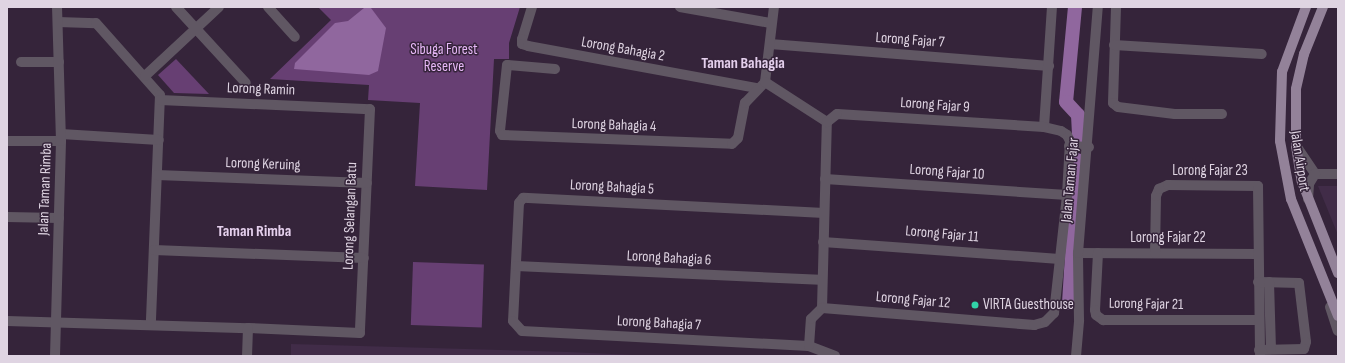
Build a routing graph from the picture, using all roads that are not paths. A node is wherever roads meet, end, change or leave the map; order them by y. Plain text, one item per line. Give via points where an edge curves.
1 (57, 7) edge
2 (176, 7) edge
3 (219, 7) edge
4 (268, 7) edge
5 (532, 7) edge
6 (680, 7) edge
7 (774, 7) edge
8 (1052, 7) edge
9 (1098, 7) edge
10 (1116, 7) edge
11 (1306, 7) edge
12 (1323, 7) edge
13 (58, 22) junction
14 (772, 23) junction
15 (196, 29) junction
16 (295, 37) dead end
17 (770, 44) junction
18 (1114, 45) junction
19 (1262, 54) dead end
20 (21, 62) dead end
21 (59, 62) junction
22 (1048, 66) junction
23 (555, 70) dead end
24 (145, 76) junction
25 (766, 82) junction
26 (246, 83) dead end
27 (757, 88) junction
28 (160, 100) junction
29 (361, 107) joint
30 (1222, 114) dead end
31 (827, 122) junction
32 (1044, 127) junction
33 (61, 138) junction
34 (159, 140) junction
35 (7, 141) edge
36 (1069, 146) junction
37 (1296, 146) junction
38 (1089, 147) junction
39 (1315, 174) junction
40 (1338, 174) edge
41 (157, 175) junction
42 (825, 179) junction
43 (367, 183) junction
44 (1067, 196) junction
45 (1308, 199) junction
46 (824, 213) junction
47 (7, 217) edge
48 (59, 218) junction
49 (823, 242) junction
50 (154, 250) junction
51 (1078, 253) junction
52 (1098, 253) junction
53 (1156, 253) junction
54 (1258, 254) junction
55 (364, 258) junction
56 (1059, 259) junction
57 (1315, 262) junction
58 (516, 266) junction
59 (1338, 273) edge
60 (820, 280) junction
61 (1258, 282) junction
62 (1269, 282) junction
63 (822, 308) junction
64 (1338, 316) edge
65 (1258, 320) junction
66 (7, 321) edge
67 (56, 321) junction
68 (513, 321) joint
69 (151, 324) junction
70 (248, 328) junction
71 (1338, 331) edge
72 (809, 346) junction
73 (1271, 349) junction
74 (1259, 353) edge
75 (55, 356) edge
76 (247, 356) edge
77 (835, 356) edge
78 (1076, 356) edge

1 - 13 street, Jalan Taman Rimba
2 - 15 street
3 - 15 street
4 - 16 street
5 - 27 street, Lorong Bahagia 2 via 522,44
6 - 14 street
7 - 14 street
8 - 22 street
9 - 38 street, Jalan Taman Fajar
10 - 18 street
11 - 57 main road, Jalan Airport via 1282,72 1280,129 1291,199
12 - 37 main road, Jalan Airport via 1304,54 1296,89
13 - 21 street, Jalan Taman Rimba
13 - 24 street via 96,23
14 - 17 street
15 - 24 street
15 - 26 street
17 - 22 street, Lorong Fajar 7
17 - 25 street
18 - 19 street
18 - 30 street via 1112,98 1118,106 1175,114
20 - 21 street
21 - 33 street, Jalan Taman Rimba
22 - 32 street
23 - 27 street, Lorong Bahagia 4 via 507,64 500,130 507,136 732,144 738,138 746,103
24 - 28 street via 159,91
25 - 27 street
25 - 31 street
28 - 29 street, Lorong Ramin
28 - 34 street
29 - 43 street, Lorong Selangan Batu via 370,109
31 - 32 street, Lorong Fajar 9 via 837,114
31 - 42 street
32 - 36 street via 1067,135
33 - 34 street
33 - 35 street
33 - 48 street, Jalan Taman Rimba
34 - 41 street
36 - 38 street
36 - 44 street, Lorong Fajar 12
37 - 39 street
37 - 45 main road, Jalan Airport
38 - 51 street, Jalan Taman Fajar
39 - 40 street
39 - 45 street via 1310,184
41 - 43 street, Lorong Keruing
41 - 50 street
42 - 44 street, Lorong Fajar 10
42 - 46 street
43 - 55 street, Lorong Selangan Batu
44 - 56 street, Lorong Fajar 12
45 - 59 main road, Jalan Airport
46 - 49 street
46 - 58 street, Lorong Bahagia 5 via 523,198 519,203
47 - 48 street
48 - 67 street, Jalan Taman Rimba
49 - 56 street, Lorong Fajar 11
49 - 60 street
50 - 55 street
50 - 69 street
51 - 52 street, Lorong Fajar 22
51 - 78 street, Jalan Taman Fajar via 1079,320
52 - 53 street, Lorong Fajar 22
52 - 65 street, Lorong Fajar 21 via 1095,310 1096,315 1103,320
53 - 54 street, Lorong Fajar 22
53 - 54 street, Lorong Fajar 23 via 1156,196 1159,189 1168,185 1254,185 1260,190
54 - 61 street
55 - 70 street, Lorong Selangan Batu via 360,333
56 - 63 street, Lorong Fajar 12 via 1054,313 1045,322 1034,325
57 - 64 main road, Jalan Airport
57 - 71 street
58 - 60 street, Lorong Bahagia 6
58 - 68 street, Lorong Bahagia 5
60 - 63 street
61 - 62 street
61 - 65 street
62 - 73 street
62 - 73 street via 1294,282 1302,286 1306,342 1304,349
63 - 72 street via 811,318
65 - 74 street
66 - 67 street
67 - 69 street
67 - 75 street, Jalan Taman Rimba
68 - 72 street, Lorong Bahagia 7 via 522,331
69 - 70 street
70 - 76 street
72 - 77 street, Lorong Bahagia 7
73 - 74 street

